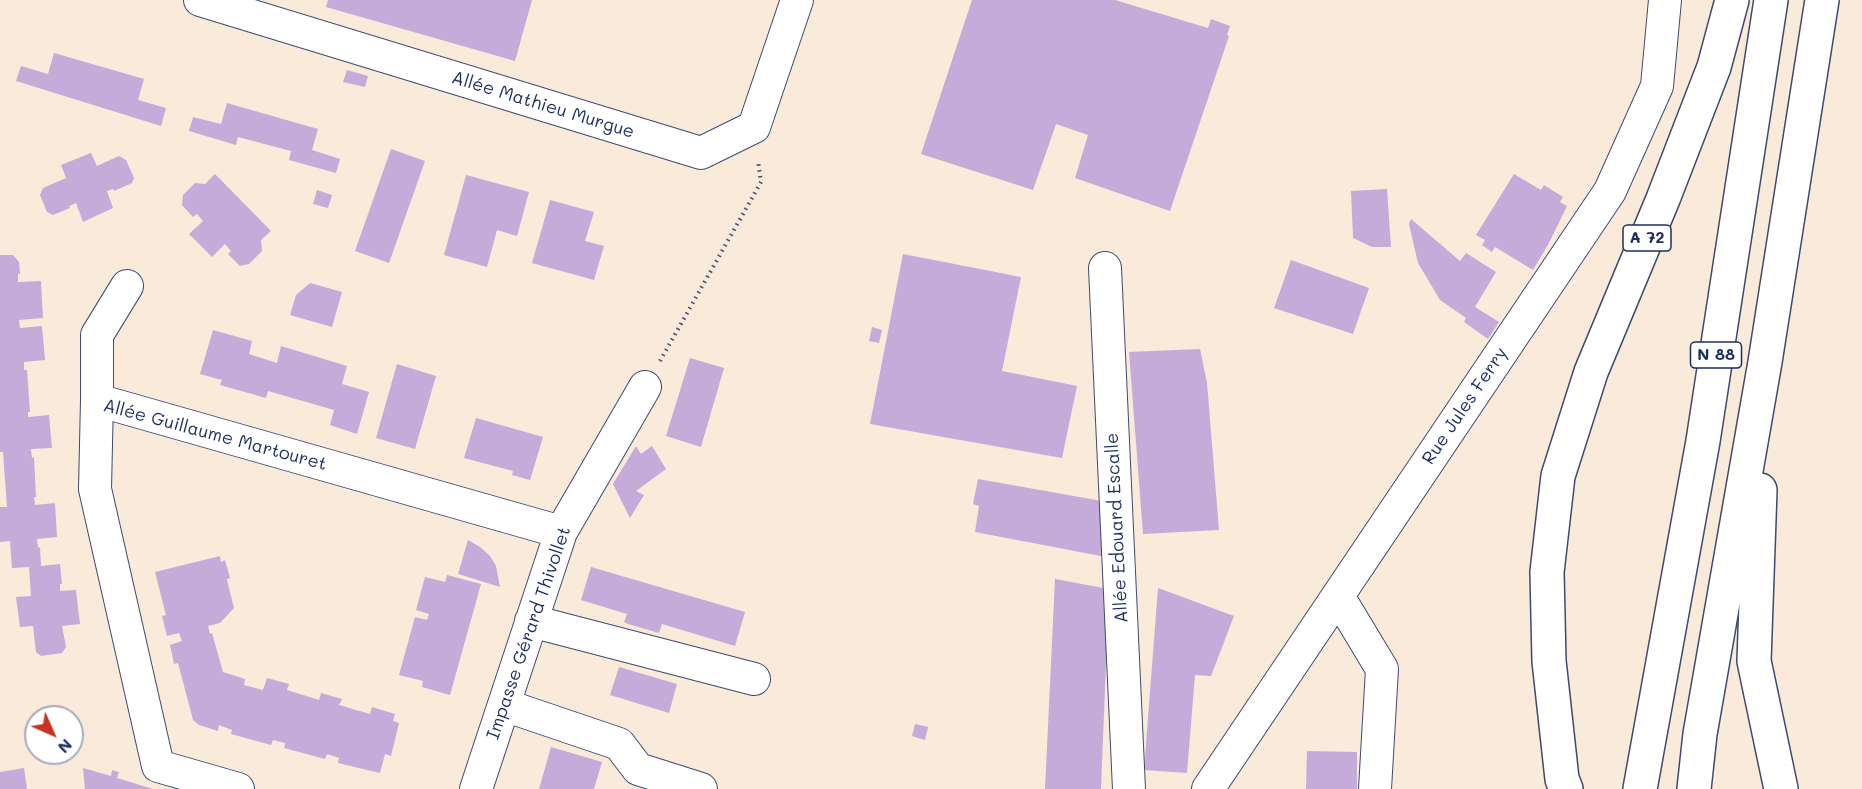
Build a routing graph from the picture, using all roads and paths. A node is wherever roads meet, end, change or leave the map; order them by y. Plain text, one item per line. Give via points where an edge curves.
1 (200, 0) edge
2 (797, 0) edge
3 (1665, 0) edge
4 (1732, 0) edge
5 (1771, 0) edge
6 (1822, 0) edge
7 (754, 128) junction
8 (1105, 268) dead end
9 (127, 286) dead end
10 (1765, 362) junction
11 (645, 387) joint
12 (97, 400) junction
13 (561, 532) junction
14 (1338, 596) junction
15 (531, 621) junction
16 (754, 679) dead end
17 (504, 705) junction
18 (238, 789) edge
19 (476, 789) edge
20 (701, 789) edge
21 (1130, 789) edge
22 (1208, 789) edge
23 (1375, 789) edge
24 (1566, 789) edge
25 (1640, 789) edge
26 (1694, 789) edge
27 (1781, 789) edge

1 - 7 street, Allée Mathieu Murgue via 701,153
2 - 7 street
3 - 14 street, Rue Jules Ferry via 1657,86 1610,190
4 - 24 highway, A 72 via 1714,67 1591,372 1558,476 1547,572 1549,661
5 - 25 highway, N 88 via 1703,441
6 - 10 highway, N 88
7 - 11 path via 760,182
8 - 21 street, Allée Edouard Escalle
9 - 12 street via 98,335
10 - 26 highway, N 88
10 - 27 highway via 1754,661
11 - 13 street, Impasse Gérard Thivollet
12 - 13 street, Allée Guillaume Martouret
12 - 18 street, Allée Guillaume Martouret via 95,489 158,766
13 - 15 street, Impasse Gérard Thivollet
14 - 22 street, Rue Jules Ferry
14 - 23 street via 1382,669
15 - 16 street
15 - 17 street, Impasse Gérard Thivollet
17 - 19 street, Impasse Gérard Thivollet
17 - 20 street via 619,744 638,769

